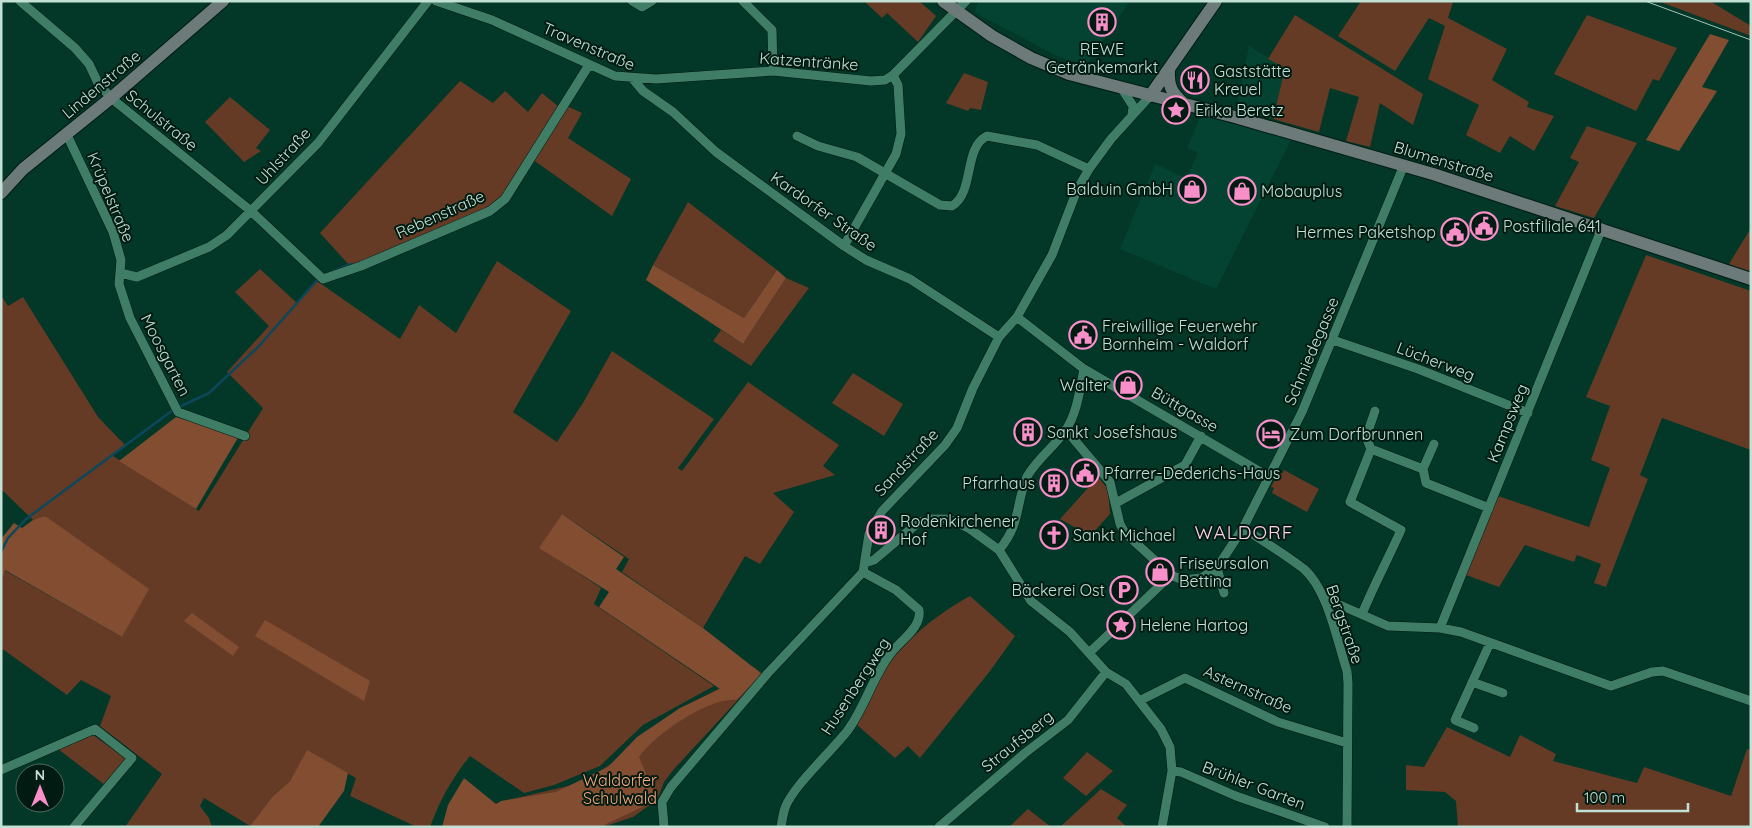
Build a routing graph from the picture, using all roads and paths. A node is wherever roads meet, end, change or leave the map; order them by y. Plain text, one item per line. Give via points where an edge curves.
1 (20, 1) edge
2 (223, 1) edge
3 (428, 1) edge
4 (436, 1) edge
5 (632, 1) edge
6 (652, 1) edge
7 (943, 1) edge
8 (966, 1) edge
9 (749, 3) edge
10 (1212, 3) edge
11 (956, 12) junction
12 (589, 65) junction
13 (773, 71) junction
14 (1170, 71) junction
15 (893, 75) junction
16 (633, 79) junction
17 (1122, 89) junction
18 (1150, 96) junction
19 (111, 98) junction
20 (1183, 103) junction
21 (1132, 115) junction
22 (67, 135) junction
23 (797, 136) dead end
24 (712, 149) joint
25 (1404, 165) junction
26 (1089, 169) junction
27 (885, 174) junction
28 (1, 193) edge
29 (252, 211) junction
30 (1602, 228) junction
31 (844, 246) junction
32 (120, 273) junction
33 (322, 278) joint
34 (1751, 279) edge
35 (1017, 318) junction
36 (999, 337) junction
37 (1333, 340) junction
38 (1084, 368) junction
39 (1375, 411) dead end
40 (1528, 413) junction
41 (1066, 430) junction
42 (245, 436) dead end
43 (1202, 436) junction
44 (1434, 444) dead end
45 (1371, 449) junction
46 (1423, 469) junction
47 (1270, 477) junction
48 (1116, 503) junction
49 (1489, 508) junction
50 (1243, 528) junction
51 (999, 550) junction
52 (864, 568) junction
53 (1217, 568) junction
54 (1171, 575) junction
55 (1224, 593) dead end
56 (1324, 598) junction
57 (1362, 614) junction
58 (1440, 628) junction
59 (1490, 644) junction
60 (1090, 652) junction
61 (1106, 672) junction
62 (1472, 682) junction
63 (1504, 693) dead end
64 (1139, 701) junction
65 (1751, 701) edge
66 (1474, 728) dead end
67 (1347, 743) junction
68 (1, 770) edge
69 (1172, 771) junction
70 (74, 827) edge
71 (664, 827) edge
72 (781, 827) edge
73 (940, 827) edge
74 (1162, 827) edge
75 (1325, 827) edge
76 (1348, 827) edge

1 - 19 street, Schulstraße via 89,64 98,83
2 - 19 main road, Lindenstraße
3 - 29 street, Uhlstraße via 318,143
4 - 12 street, Travenstraße via 492,20
5 - 6 street via 642,7
7 - 11 main road, Blumenstraße
8 - 11 street
9 - 13 street via 772,30
10 - 14 main road
11 - 15 street
11 - 17 main road, Blumenstraße via 992,36 1051,67
12 - 16 street, Travenstraße via 615,76
12 - 33 street, Rebenstraße via 505,199 490,211 362,266
13 - 15 street, Katzentränke via 871,81 885,80
13 - 16 street, Katzentränke
14 - 18 main road
14 - 20 main road via 1168,83
15 - 27 street via 898,85 901,134 896,154
16 - 24 street, Travenstraße
17 - 18 main road, Blumenstraße
17 - 21 street via 1133,106
18 - 20 main road, Blumenstraße
18 - 21 street, Sandstraße
19 - 22 main road, Lindenstraße
19 - 29 street, Schulstraße
20 - 25 main road, Blumenstraße
21 - 26 street, Sandstraße
22 - 28 main road, Lindenstraße via 24,169
22 - 32 street, Krüpelstraße via 113,232 121,260
23 - 27 street via 818,146 857,157
24 - 31 street, Kardorfer Straße
25 - 30 main road, Blumenstraße
25 - 37 street, Schmiedegasse
26 - 27 street via 1037,144 992,136 978,144 961,198 952,206 940,205
26 - 35 street, Sandstraße via 1052,255
27 - 31 street
29 - 32 street, Uhlstraße via 209,247 137,277
29 - 33 street, Schulstraße
30 - 34 main road, Blumenstraße
30 - 40 street, Kampsweg
31 - 36 street, Kardorfer Straße via 866,260 910,279
32 - 42 street, Moosgarten via 119,284 130,318 178,412
35 - 36 street, Sandstraße
35 - 38 street, Büttgasse
36 - 52 street, Sandstraße via 957,428 945,445 882,510 869,534
37 - 40 street, Lücherweg via 1418,369
37 - 47 street, Schmiedegasse
38 - 41 street via 1077,404
38 - 43 street, Büttgasse
39 - 45 street via 1366,437
40 - 49 street, Kampsweg
41 - 48 street via 1104,472
41 - 51 street via 1026,478 1017,520
43 - 47 street, Büttgasse
43 - 48 street via 1185,465
44 - 46 street
45 - 46 street
45 - 57 street via 1350,502 1401,530
46 - 49 street via 1426,483
47 - 50 street, Schmiedegasse
48 - 54 street via 1124,533
49 - 58 street, Kampsweg
50 - 53 street, Schmiedegasse
50 - 56 street, Bergstraße via 1305,570
51 - 52 street via 970,529 949,519 932,519 919,522
51 - 60 street via 1031,601
52 - 71 street via 768,673 671,787 662,802
52 - 72 street, Husenbergweg via 896,590 919,610 920,616 917,624 890,653 849,728 795,792 786,806
53 - 54 street via 1201,578 1183,580
53 - 55 street
54 - 60 street
56 - 57 street
56 - 67 street, Bergstraße via 1347,671
57 - 58 street via 1388,626
58 - 59 street via 1461,632
59 - 62 street
59 - 65 street via 1611,686 1663,671
60 - 61 street
61 - 64 street via 1126,684
61 - 73 street, Straufsberg via 1068,720 1011,764
62 - 63 street
62 - 66 street via 1455,720
64 - 67 street, Asternstraße via 1185,678 1278,722
64 - 69 street via 1161,729 1170,747
67 - 76 street, Bergstraße
68 - 70 street via 95,730 132,758
69 - 74 street
69 - 75 street, Brühler Garten

